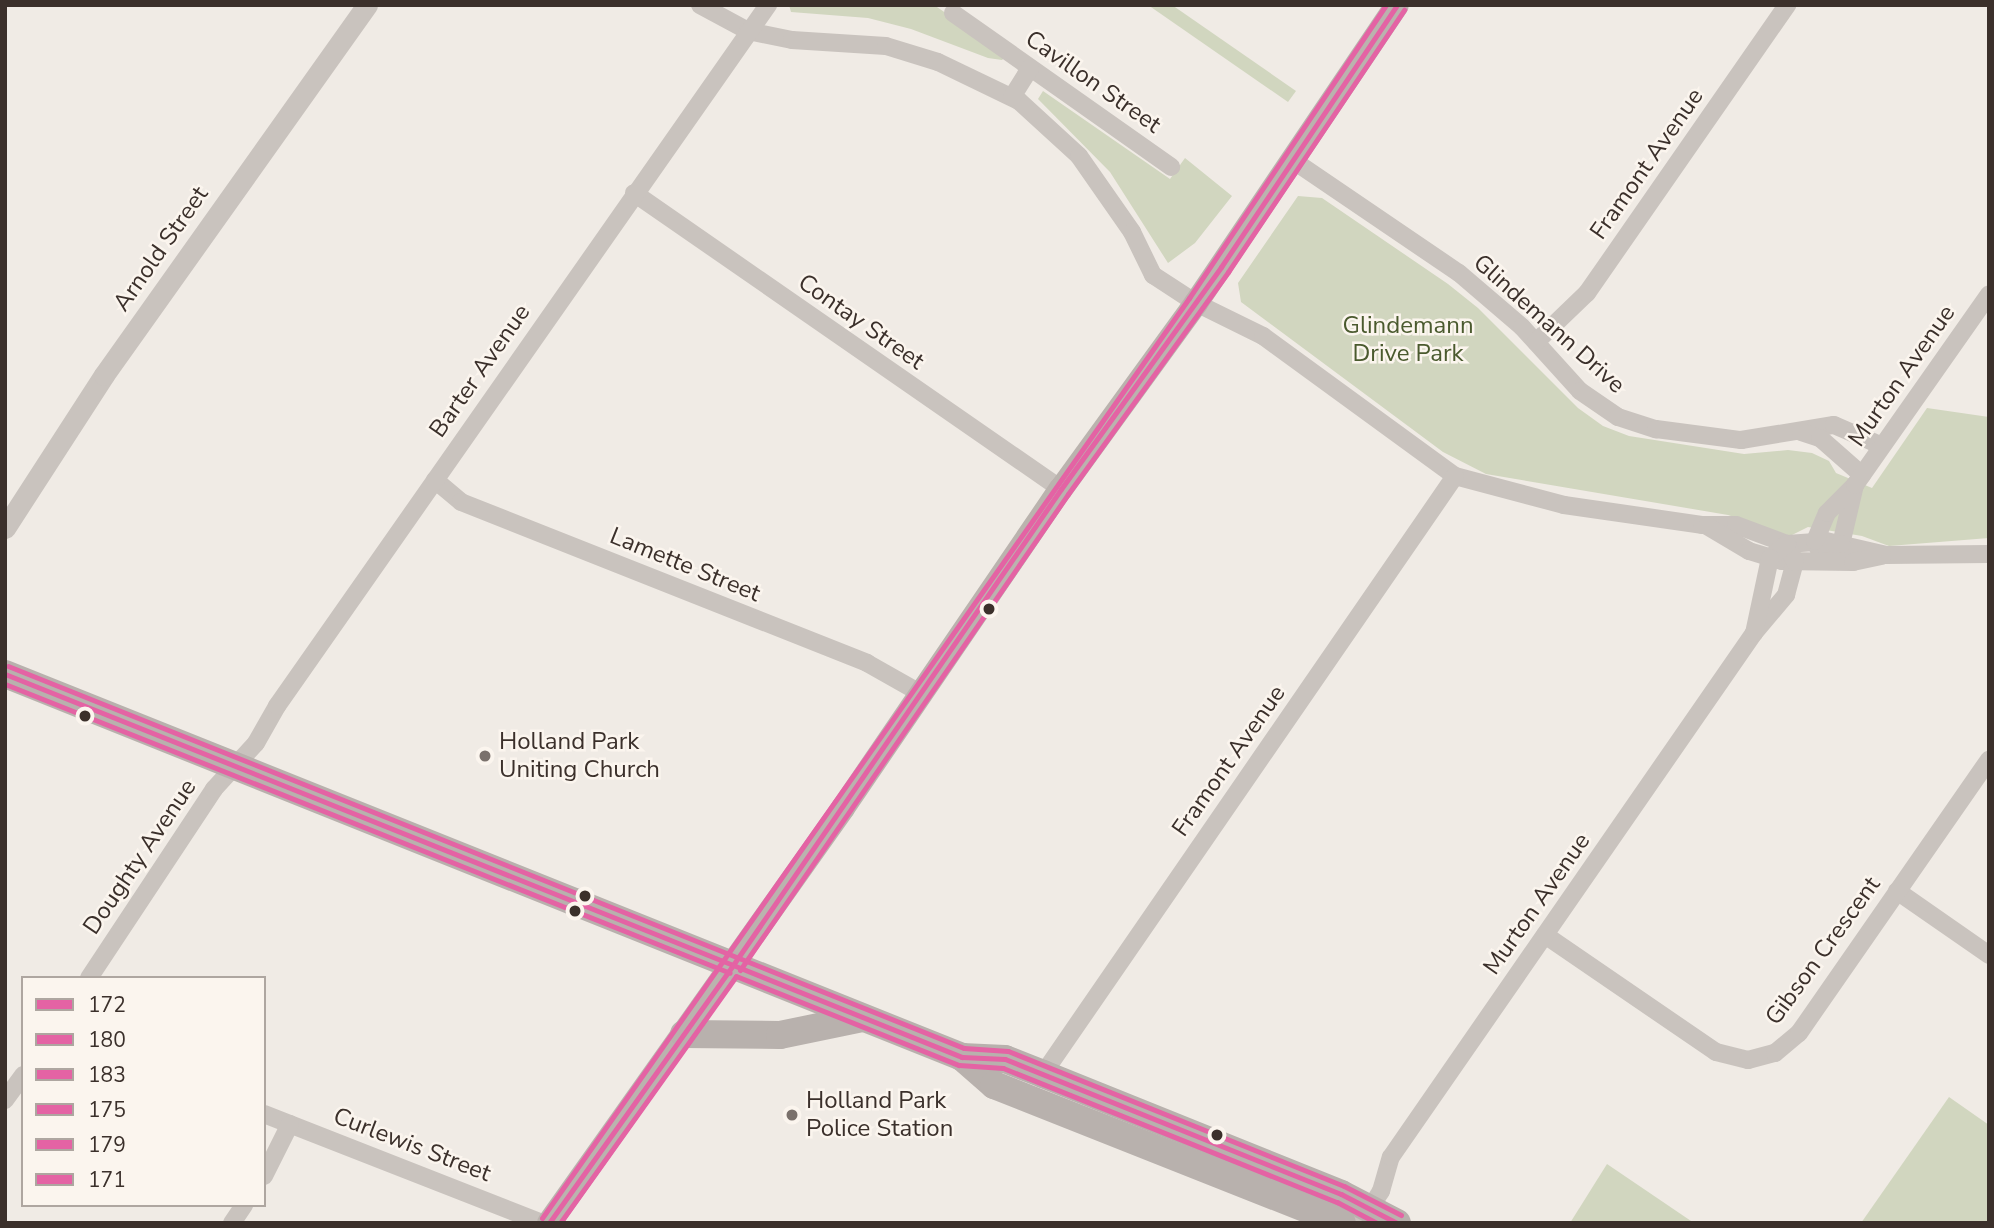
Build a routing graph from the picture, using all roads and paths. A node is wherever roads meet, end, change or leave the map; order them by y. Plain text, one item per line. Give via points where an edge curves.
1 (367, 5) edge
2 (700, 5) edge
3 (768, 5) edge
4 (1397, 5) edge
5 (1787, 5) edge
6 (953, 13) dead end
7 (748, 31) junction
8 (1030, 68) junction
9 (1012, 97) junction
10 (1294, 161) junction
11 (1171, 167) dead end
12 (634, 193) junction
13 (1989, 294) edge
14 (1196, 303) junction
15 (1536, 342) junction
16 (1801, 432) junction
17 (1882, 446) junction
18 (1455, 476) junction
19 (435, 480) junction
20 (1859, 480) junction
21 (1061, 489) junction
22 (1702, 525) junction
23 (5, 528) edge
24 (1815, 541) junction
25 (1787, 544) junction
26 (1841, 544) junction
27 (1989, 554) edge
28 (1886, 555) junction
29 (1770, 558) junction
30 (1823, 559) junction
31 (1795, 562) junction
32 (1754, 633) junction
33 (5, 674) edge
34 (920, 693) junction
35 (1989, 760) edge
36 (235, 766) junction
37 (1897, 891) junction
38 (1545, 935) junction
39 (1989, 955) edge
40 (733, 965) junction
41 (90, 976) edge
42 (862, 1018) junction
43 (684, 1034) junction
44 (962, 1057) junction
45 (1043, 1074) junction
46 (21, 1078) edge
47 (5, 1100) edge
48 (266, 1115) edge
49 (290, 1124) junction
50 (266, 1172) edge
51 (243, 1207) edge
52 (1366, 1215) edge
53 (232, 1223) edge
54 (542, 1223) edge
55 (548, 1223) edge
56 (1342, 1223) edge
57 (1397, 1223) edge

1 - 23 street, Arnold Street via 104,375
2 - 7 street
3 - 7 street, Barter Avenue
4 - 10 main road
5 - 15 street, Framont Avenue via 1587,293
6 - 8 street, Cavillon Street
7 - 9 street via 792,40 886,46 938,62
7 - 12 street, Barter Avenue
8 - 9 street
8 - 11 street, Cavillon Street
9 - 14 street via 1079,156 1125,220 1153,275
10 - 14 main road
10 - 15 street, Glindemann Drive via 1459,273
12 - 19 street, Barter Avenue
12 - 21 street, Contay Street
13 - 17 street, Murton Avenue
14 - 18 street via 1263,336
14 - 21 main road
15 - 16 street, Glindemann Drive via 1587,398 1628,421 1732,440
16 - 17 street, Glindemann Drive via 1838,426
16 - 20 street via 1820,438
17 - 20 street, Murton Avenue
18 - 22 street via 1563,505
18 - 45 street, Framont Avenue
19 - 34 street, Lamette Street via 461,502 867,663
19 - 36 street, Barter Avenue via 256,743
20 - 24 street, Murton Avenue via 1827,513
20 - 26 street, Murton Avenue
21 - 34 main road
22 - 25 street via 1740,526
22 - 29 street
24 - 25 street
24 - 26 street
24 - 30 street
25 - 29 street
25 - 31 street
26 - 28 street
26 - 30 street
27 - 28 street
28 - 30 street via 1858,562
29 - 31 street
29 - 32 street, Murton Avenue
30 - 31 street
31 - 32 street, Murton Avenue via 1786,595
32 - 38 street, Murton Avenue
33 - 36 main road
34 - 40 main road
35 - 37 street, Gibson Crescent
36 - 40 main road
36 - 41 street, Doughty Avenue
37 - 38 street, Gibson Crescent via 1799,1033 1775,1054 1748,1060 1716,1052
37 - 39 street
38 - 52 street, Murton Avenue via 1391,1157 1381,1191
40 - 42 main road
40 - 43 main road
42 - 43 main road via 780,1035
42 - 44 main road
43 - 55 main road
44 - 45 main road via 1004,1059
44 - 56 main road via 994,1085
45 - 52 main road
46 - 47 street
48 - 49 street, Curlewis Street
49 - 50 street
49 - 54 street, Curlewis Street
51 - 53 street
52 - 57 main road

